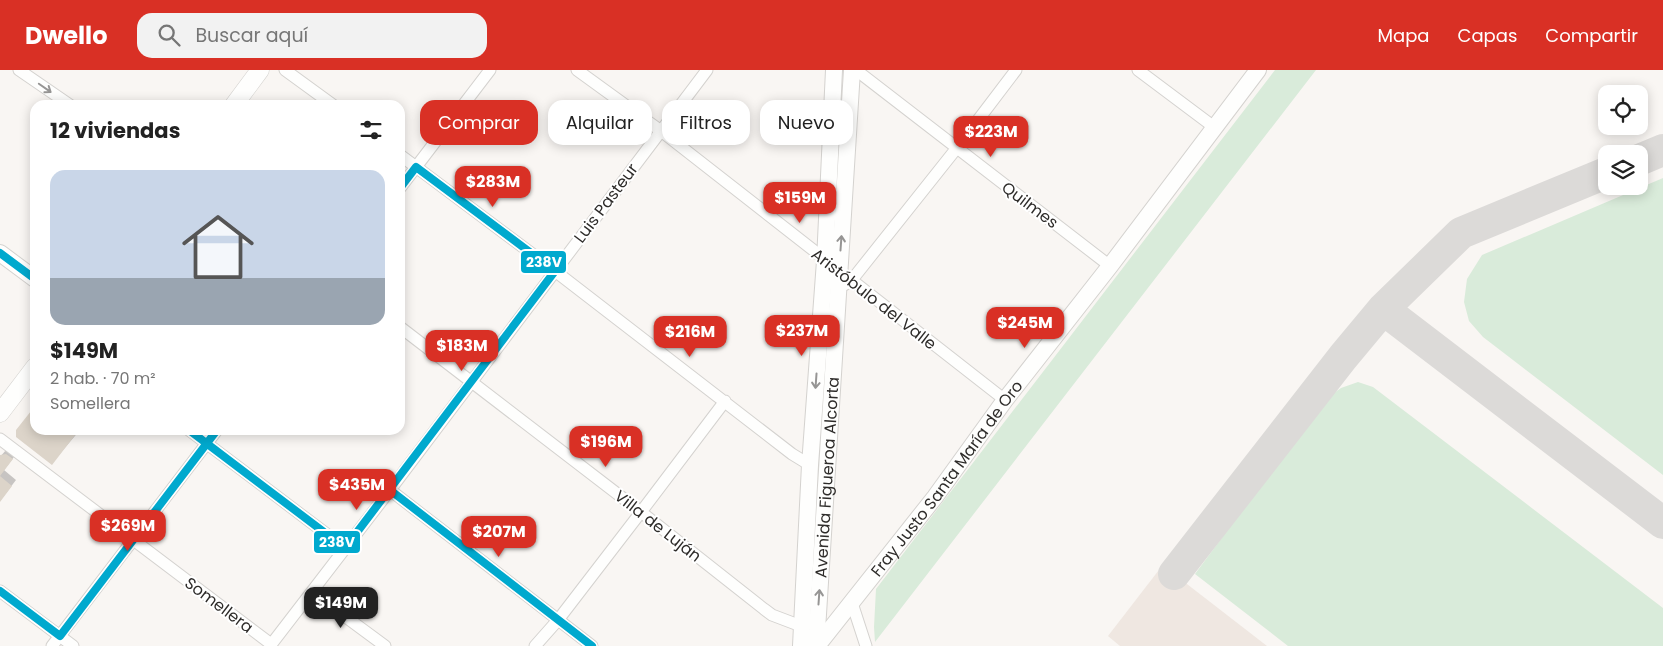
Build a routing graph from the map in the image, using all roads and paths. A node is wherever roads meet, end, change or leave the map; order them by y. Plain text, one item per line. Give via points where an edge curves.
1 (19, 70) edge
2 (260, 70) edge
3 (285, 70) edge
4 (490, 70) edge
5 (577, 70) edge
6 (707, 70) edge
7 (834, 70) edge
8 (854, 70) edge
9 (1016, 70) edge
10 (1138, 70) edge
11 (1258, 70) edge
12 (63, 100) edge
13 (238, 100) edge
14 (325, 100) edge
15 (1214, 127) junction
16 (661, 131) junction
17 (956, 148) junction
18 (405, 159) edge
19 (416, 167) junction
20 (405, 181) edge
21 (0, 253) edge
22 (825, 261) junction
23 (1110, 266) junction
24 (556, 270) junction
25 (30, 275) edge
26 (843, 280) junction
27 (822, 290) junction
28 (405, 331) edge
29 (30, 374) edge
30 (471, 382) junction
31 (1005, 400) junction
32 (724, 401) junction
33 (0, 413) edge
34 (195, 435) edge
35 (213, 435) edge
36 (0, 439) edge
37 (207, 444) junction
38 (810, 465) junction
39 (390, 490) junction
40 (641, 512) junction
41 (133, 540) junction
42 (344, 548) junction
43 (0, 591) edge
44 (312, 592) junction
45 (852, 603) junction
46 (558, 620) junction
47 (801, 626) junction
48 (60, 636) junction
49 (270, 645) edge
50 (52, 646) edge
51 (73, 646) edge
52 (385, 646) edge
53 (535, 646) edge
54 (592, 646) edge
55 (801, 646) edge
56 (816, 646) edge
57 (866, 646) edge

1 -> 12 street
2 - 13 main road
3 - 14 street
4 - 19 street
5 - 16 street, Aristóbulo del Valle
6 - 16 street, Luis Pasteur
7 - 22 main road, Avenida Figueroa Alcorta
8 - 17 street, Quilmes
26 -> 8 main road, Avenida Figueroa Alcorta
9 - 17 street
10 - 15 street
11 - 15 main road, Fray Justo Santa María de Oro
15 - 23 main road, Fray Justo Santa María de Oro
16 - 22 street, Aristóbulo del Valle
16 - 24 street, Luis Pasteur
17 - 23 street, Quilmes
17 - 26 street
18 - 19 street
19 - 20 street
19 - 24 street
21 - 25 main road
22 - 26 street, Aristóbulo del Valle
22 - 27 main road, Avenida Figueroa Alcorta
23 - 31 main road, Fray Justo Santa María de Oro
24 - 30 street, Luis Pasteur
24 - 32 street
26 - 27 street
26 - 31 street, Aristóbulo del Valle
56 -> 26 main road, Avenida Figueroa Alcorta
27 -> 38 main road, Avenida Figueroa Alcorta
28 - 30 street, Villa de Luján
29 - 33 main road
30 - 39 street, Luis Pasteur
30 - 40 street, Villa de Luján
31 - 45 main road, Fray Justo Santa María de Oro
32 - 38 street
32 - 40 street
34 - 37 street
35 - 37 street
36 - 41 street, Somellera
37 - 41 street
37 - 42 street
38 - 47 main road, Avenida Figueroa Alcorta
39 - 42 street, Luis Pasteur
39 - 46 street
40 - 46 street
40 - 47 street, Villa de Luján via 772,615
41 - 48 street
41 - 49 street, Somellera
42 - 44 street, Luis Pasteur
43 - 48 street
44 - 49 street, Luis Pasteur
44 - 52 street
45 - 56 main road, Fray Justo Santa María de Oro
45 - 57 street
46 - 53 street
46 - 54 street
47 - 55 main road, Avenida Figueroa Alcorta
48 - 50 street
48 - 51 street

